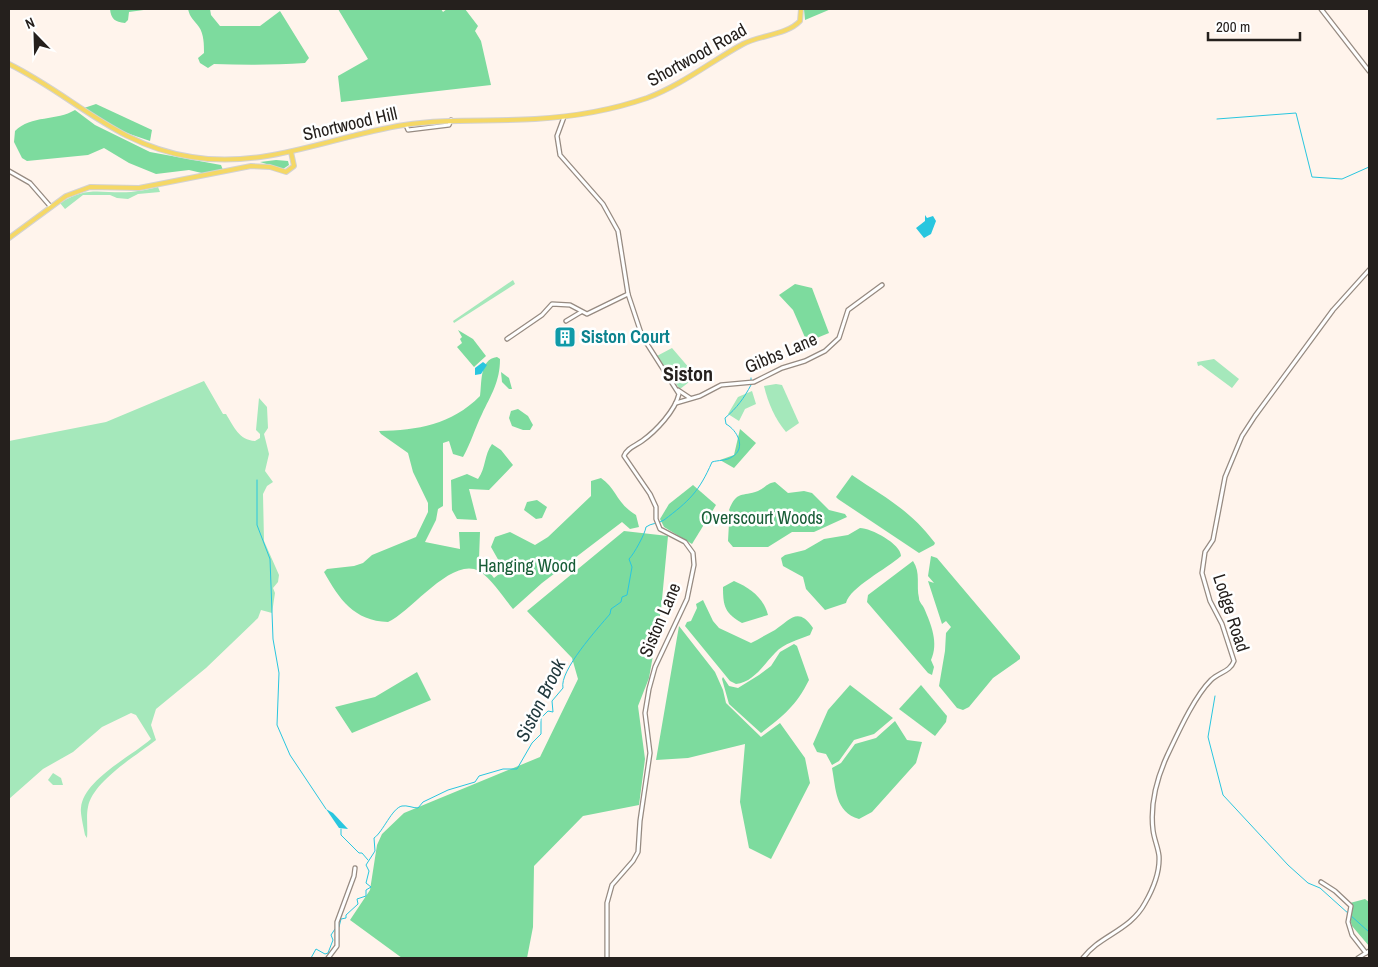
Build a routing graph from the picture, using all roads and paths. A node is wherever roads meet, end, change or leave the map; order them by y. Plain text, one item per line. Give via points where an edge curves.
1 (801, 9) edge
2 (1321, 9) edge
3 (9, 64) edge
4 (1369, 71) edge
5 (561, 117) junction
6 (291, 152) junction
7 (9, 171) edge
8 (50, 206) junction
9 (9, 238) edge
10 (1369, 270) edge
11 (882, 285) dead end
12 (628, 294) junction
13 (581, 312) junction
14 (566, 321) dead end
15 (508, 339) dead end
16 (678, 390) junction
17 (690, 398) junction
18 (676, 404) junction
19 (355, 868) dead end
20 (1321, 882) dead end
21 (1368, 952) edge
22 (328, 958) edge
23 (607, 958) edge
24 (1083, 958) edge
25 (1358, 958) edge

1 - 5 main road, Shortwood Road via 800,21 795,26 746,42 658,94 636,102
2 - 4 street
3 - 6 main road via 111,129 164,151 220,160 247,160
5 - 6 main road, Shortwood Hill via 451,120 406,125
5 - 12 street via 557,143 564,161 596,194 618,231
6 - 8 main road, Shortwood Hill via 294,166 286,172 251,166 139,188 90,187
7 - 8 street via 30,183
8 - 9 main road
10 - 24 street, Lodge Road via 1314,335 1255,416 1233,456 1202,573 1234,661 1200,694 1167,757 1156,786 1153,831 1159,869 1149,895 1132,918 1116,933 1096,944
11 - 17 street, Gibbs Lane via 848,310 839,338 826,351 754,382 721,385
12 - 13 street via 587,314
12 - 16 street via 645,344
13 - 14 street
13 - 15 street via 570,305 552,304
16 - 17 street
16 - 18 street
17 - 18 street, Gibbs Lane
18 - 23 street, Siston Lane via 652,433 624,456 650,494 656,507 657,523 663,531 689,546 694,564 687,599 655,667 649,689 645,713 650,753 638,852 612,885 607,903
19 - 22 street via 337,922 337,946
20 - 21 street via 1351,906 1348,922 1352,935
21 - 25 street

